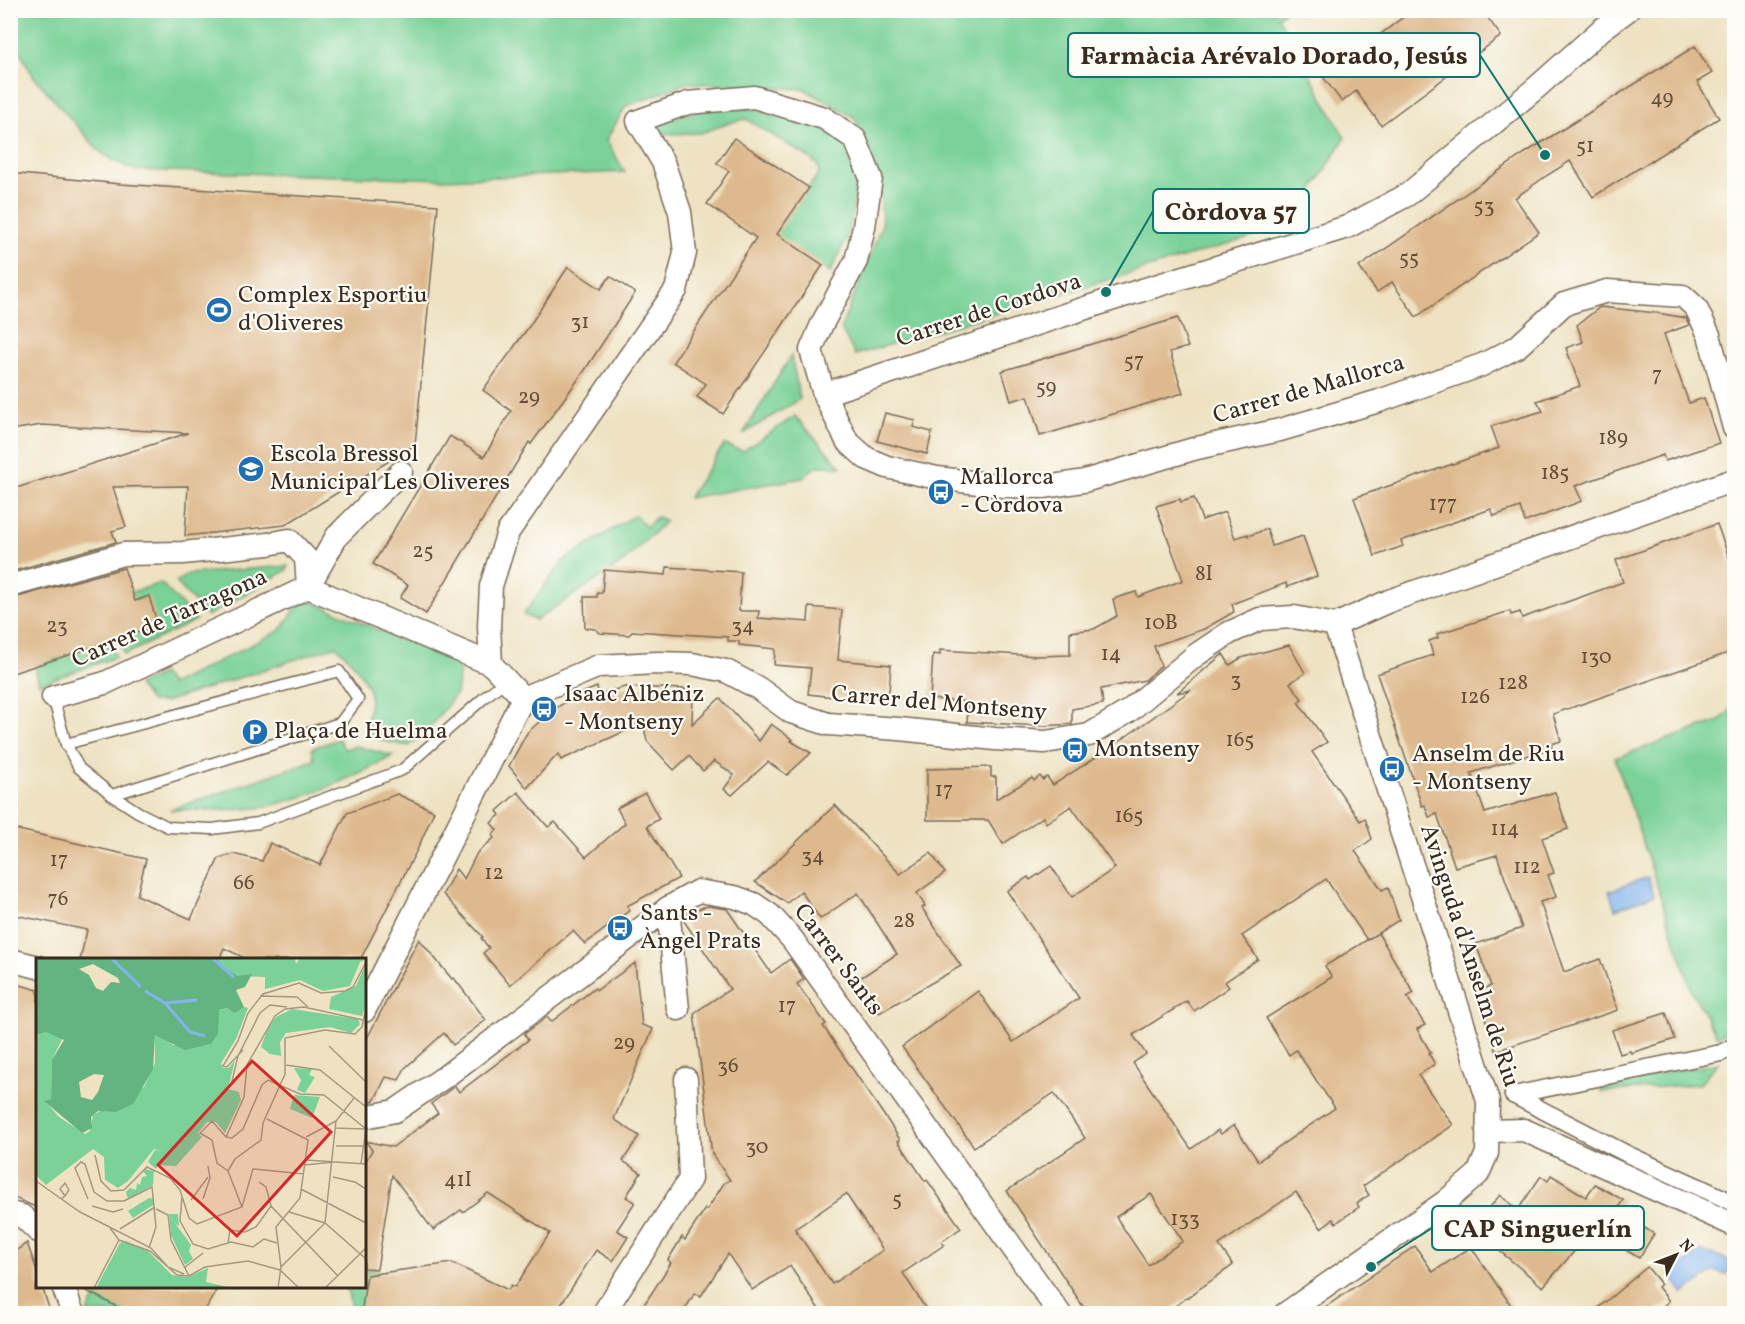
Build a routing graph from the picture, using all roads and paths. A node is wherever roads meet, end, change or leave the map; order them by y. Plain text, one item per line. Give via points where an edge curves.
1 (1628, 10) edge
2 (824, 394) junction
3 (1734, 428) edge
4 (401, 472) dead end
5 (1734, 480) edge
6 (10, 586) edge
7 (308, 586) junction
8 (1335, 625) junction
9 (499, 672) junction
10 (53, 697) joint
11 (523, 698) junction
12 (66, 744) junction
13 (112, 795) junction
14 (668, 908) junction
15 (10, 960) edge
16 (36, 967) edge
17 (366, 1007) edge
18 (678, 1009) dead end
19 (1734, 1046) edge
20 (686, 1079) dead end
21 (366, 1118) edge
22 (1487, 1131) junction
23 (1734, 1203) edge
24 (10, 1213) edge
25 (1734, 1225) edge
26 (36, 1229) edge
27 (63, 1288) edge
28 (73, 1314) edge
29 (603, 1314) edge
30 (1060, 1314) edge
31 (1285, 1314) edge

1 - 2 street, Carrer de Cordova via 1407,195 1338,223
2 - 3 street, Carrer de Mallorca via 847,441 866,458 887,467 938,478 1045,487 1084,481 1389,398 1482,365 1518,347 1564,304 1607,291 1683,296 1696,308 1708,334
2 - 9 street, Carrer de Mallorca via 811,350 856,261 871,178 855,139 824,118 754,97 688,103 638,121 663,162 680,212 685,253 676,290 508,532 490,586 489,626
4 - 7 street, Carrer de Tarragona via 337,536
5 - 8 street via 1389,601
6 - 7 street via 123,554 183,553 289,540 306,558
7 - 9 street, Carrer de Tarragona
7 - 10 street, Carrer de Tarragona via 105,683
8 - 11 street, Carrer del Montseny via 1294,617 1260,619 1196,655 1129,711 1089,735 1045,742 828,724 791,712 726,671 692,663 599,666
8 - 22 street, Avinguda d'Anselm de Riu via 1488,1101
9 - 11 street
9 - 13 lane via 485,697 402,770 258,823 212,829 168,827
10 - 12 lane
11 - 17 street
12 - 13 lane via 79,768
12 - 13 lane via 339,671 358,699 340,723
14 - 18 street
14 - 21 street, Carrer Sants via 446,1076 395,1111
14 - 30 street, Carrer Sants via 698,891 735,897 770,915 811,963
15 - 16 street
19 - 23 street via 1721,1053 1514,1095 1629,1155
20 - 29 street via 690,1179
22 - 25 street via 1524,1130
22 - 31 street, Avinguda d'Anselm de Riu via 1486,1153 1478,1174 1445,1202
24 - 26 street via 22,1216
27 - 28 street

